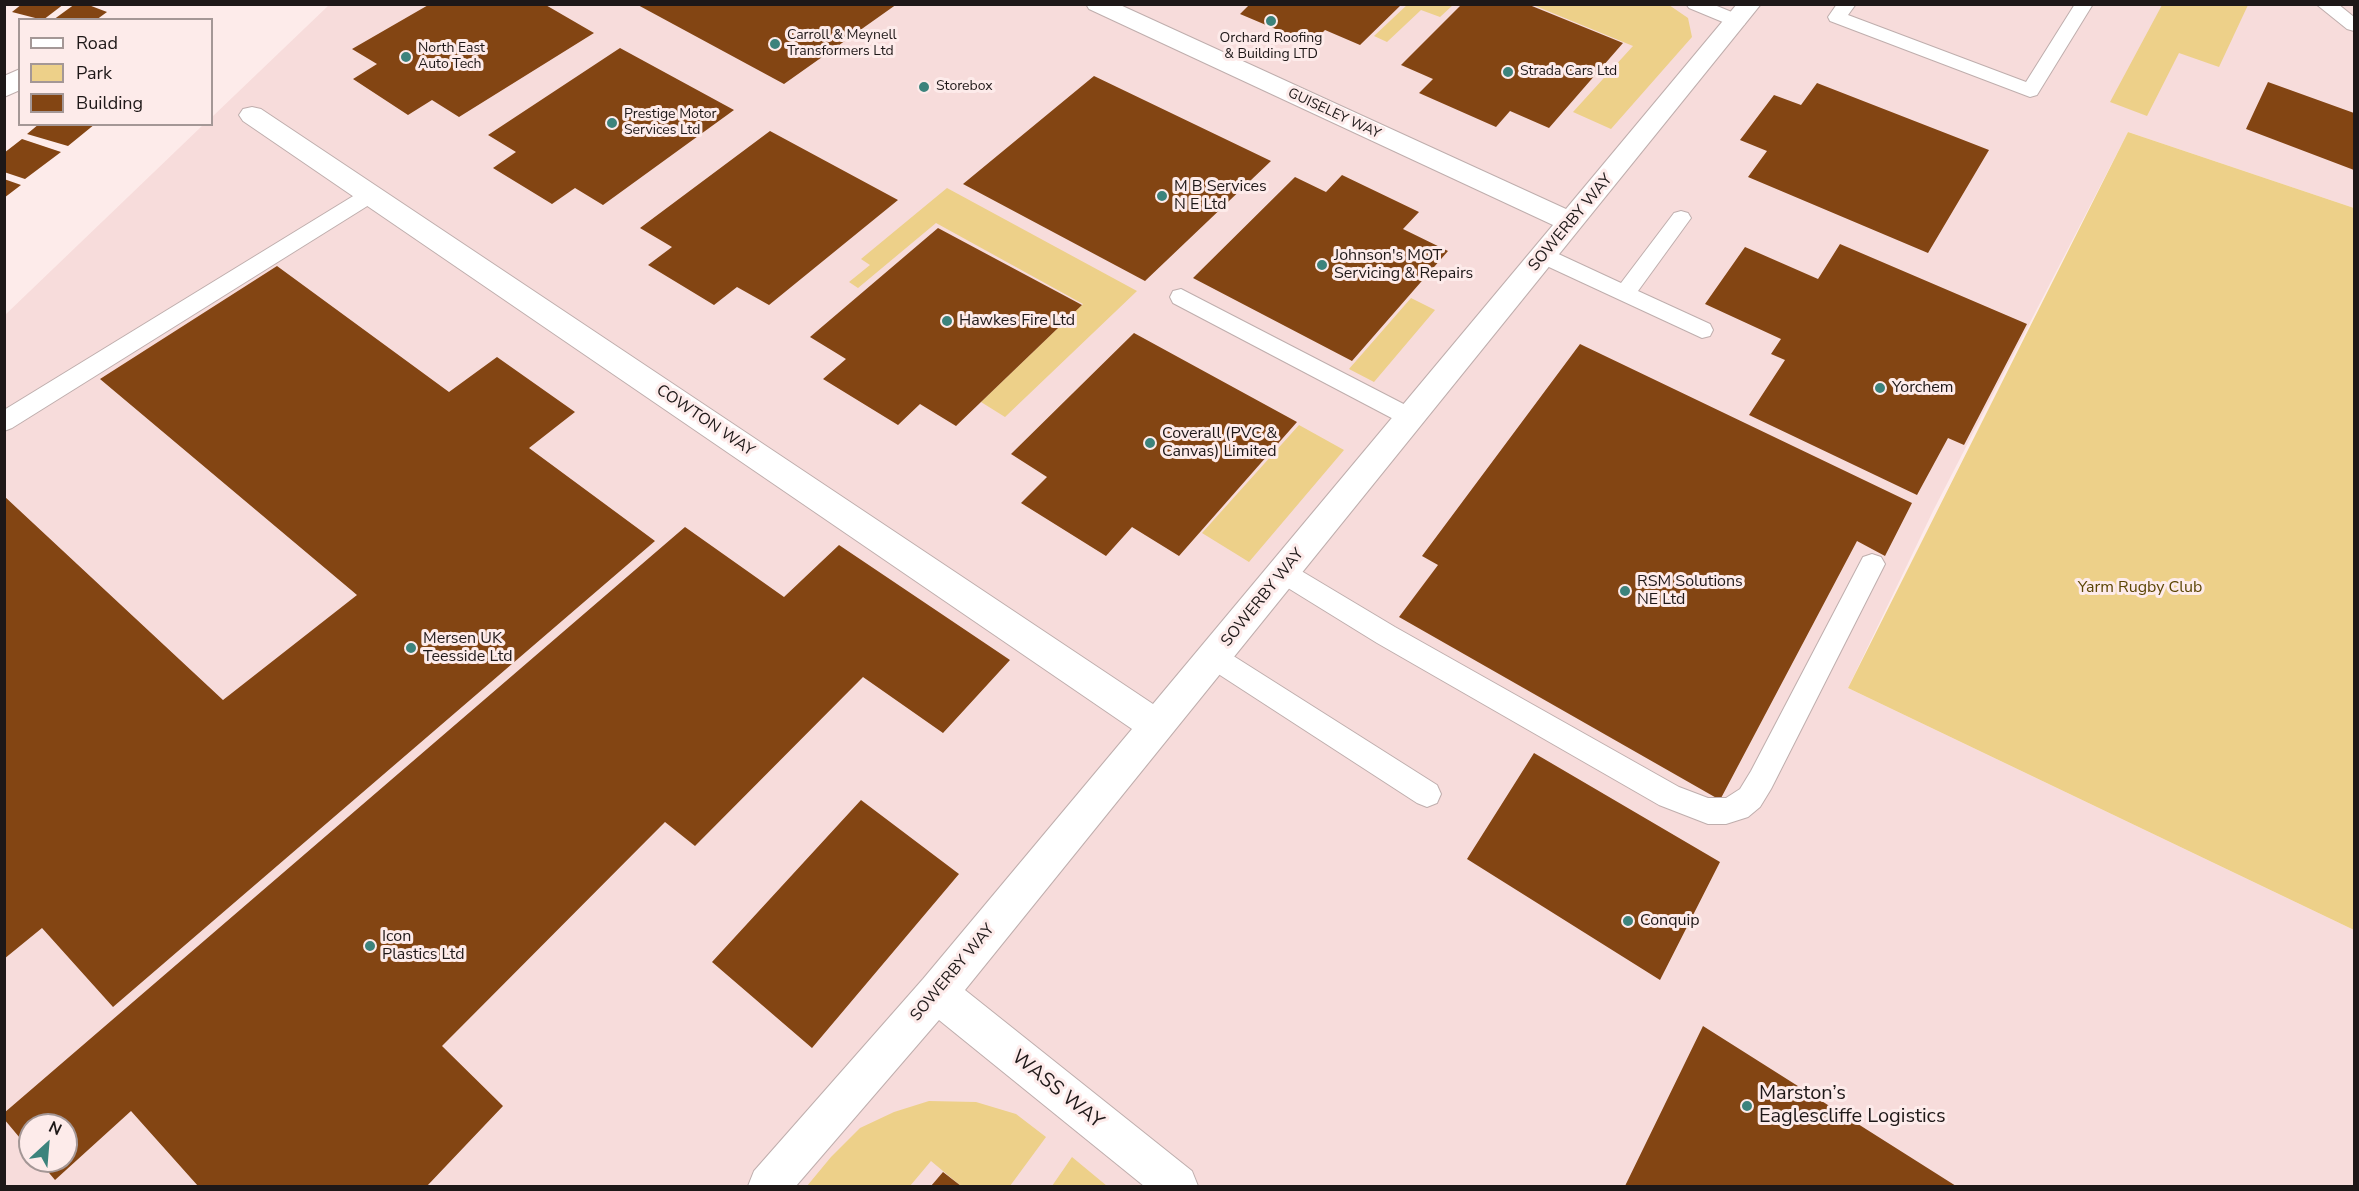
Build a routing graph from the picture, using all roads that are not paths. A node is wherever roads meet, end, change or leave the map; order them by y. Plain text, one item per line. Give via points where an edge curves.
1 (1097, 4) edge
2 (1695, 4) edge
3 (1846, 4) edge
4 (2084, 4) edge
5 (2325, 4) edge
6 (1743, 13) edge
7 (2355, 25) edge
8 (18, 78) edge
9 (4, 89) edge
10 (252, 115) dead end
11 (370, 195) junction
12 (1681, 218) dead end
13 (1572, 223) junction
14 (1544, 256) junction
15 (1624, 294) junction
16 (1181, 297) dead end
17 (1702, 330) dead end
18 (1411, 418) junction
19 (4, 422) edge
20 (1872, 564) dead end
21 (1284, 573) junction
22 (1215, 658) junction
23 (1158, 727) junction
24 (1427, 794) dead end
25 (937, 993) junction
26 (770, 1186) edge
27 (1177, 1186) edge

1 - 13 street, GUISELEY WAY
2 - 6 lane
3 - 4 lane via 1837,17 2030,91
5 - 7 lane
6 - 13 street, SOWERBY WAY
8 - 9 street
10 - 11 street, COWTON WAY
11 - 19 lane
11 - 23 street, COWTON WAY
12 - 15 lane
13 - 14 street, SOWERBY WAY
14 - 15 lane
14 - 18 street, SOWERBY WAY
15 - 17 lane
16 - 18 lane
18 - 21 street, SOWERBY WAY
20 - 21 lane via 1761,780 1750,798 1726,812 1708,811 1669,796
21 - 22 street, SOWERBY WAY
22 - 23 street, SOWERBY WAY
22 - 24 lane
23 - 25 street, SOWERBY WAY
25 - 26 street, SOWERBY WAY
25 - 27 street, WASS WAY

